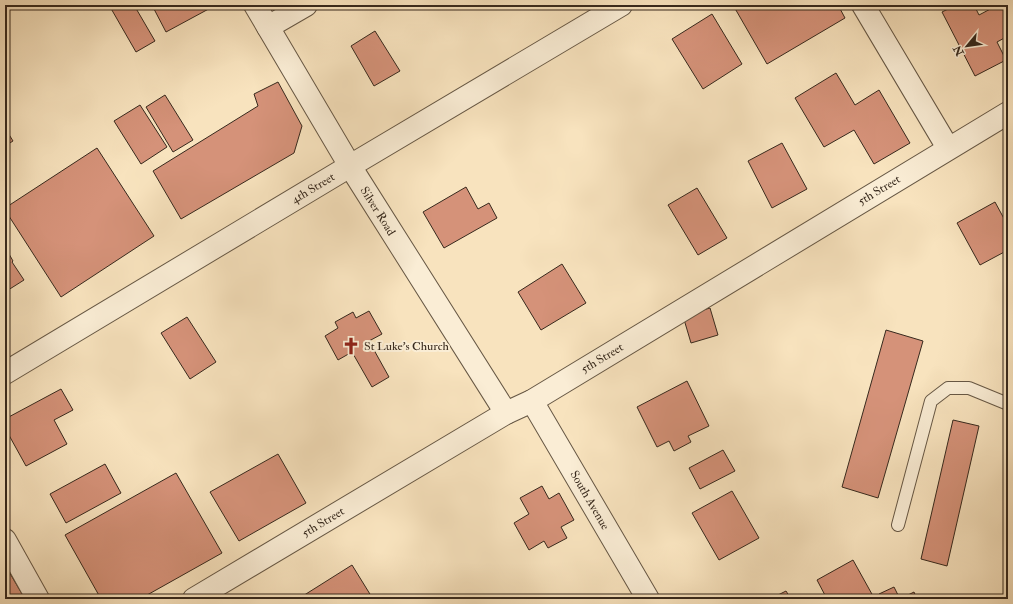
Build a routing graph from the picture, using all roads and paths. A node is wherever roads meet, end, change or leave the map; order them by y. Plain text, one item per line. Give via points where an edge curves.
1 (255, 5) edge
2 (306, 5) edge
3 (621, 5) edge
4 (863, 5) edge
5 (268, 27) junction
6 (1008, 113) edge
7 (948, 148) junction
8 (350, 166) junction
9 (5, 373) edge
10 (532, 401) junction
11 (1008, 404) edge
12 (506, 413) junction
13 (898, 525) dead end
14 (5, 540) edge
15 (38, 599) edge
16 (194, 599) edge
17 (648, 599) edge

1 - 5 street, Silver Road
2 - 5 street
3 - 8 street, 4th Street
4 - 7 street
5 - 8 street, Silver Road
6 - 7 street, 5th Street
7 - 10 street, 5th Street
8 - 9 street, 4th Street
8 - 12 street, Silver Road
10 - 12 street, 5th Street
10 - 17 street, South Avenue
11 - 13 lane via 969,388 948,388 931,401
12 - 16 street, 5th Street
14 - 15 street

